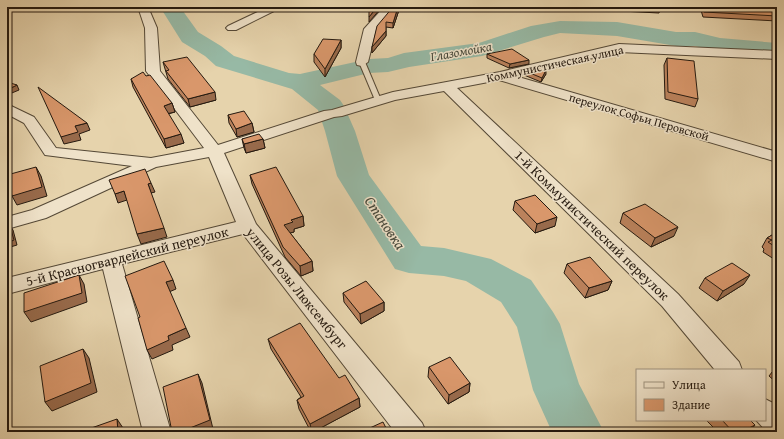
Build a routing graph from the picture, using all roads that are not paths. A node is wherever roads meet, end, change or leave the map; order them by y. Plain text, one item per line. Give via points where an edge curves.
1 (143, 7) edge
2 (277, 7) edge
3 (390, 7) edge
4 (735, 7) edge
5 (777, 9) edge
6 (232, 28) dead end
7 (777, 56) edge
8 (363, 66) joint
9 (500, 76) junction
10 (447, 86) junction
11 (378, 100) junction
12 (7, 108) edge
13 (215, 151) junction
14 (777, 157) edge
15 (151, 163) junction
16 (7, 223) edge
17 (247, 226) junction
18 (111, 261) junction
19 (7, 286) edge
20 (729, 369) edge
21 (766, 412) edge
22 (777, 424) edge
23 (157, 432) edge
24 (412, 432) edge

1 - 13 street, улица Розы Люксембург via 151,28 153,71
2 - 6 street
3 - 8 street via 370,29
4 - 5 main road
7 - 9 street, Коммунистическая улица via 619,48
8 - 11 lane
9 - 10 street, Коммунистическая улица
9 - 14 street, переулок Софьи Перовской
10 - 11 street, Коммунистическая улица
10 - 20 street, 1-й Коммунистический переулок via 670,300
11 - 13 street, Коммунистическая улица
12 - 15 street, Коммунистическая улица via 29,120 51,152
13 - 15 street, Коммунистическая улица
13 - 17 street, улица Розы Люксембург
15 - 16 street, Коммунистическая улица via 39,214
17 - 18 street, 5-й Красногвардейский переулок
17 - 24 street, улица Розы Люксембург
18 - 19 street, 5-й Красногвардейский переулок
18 - 23 street
21 - 22 street

